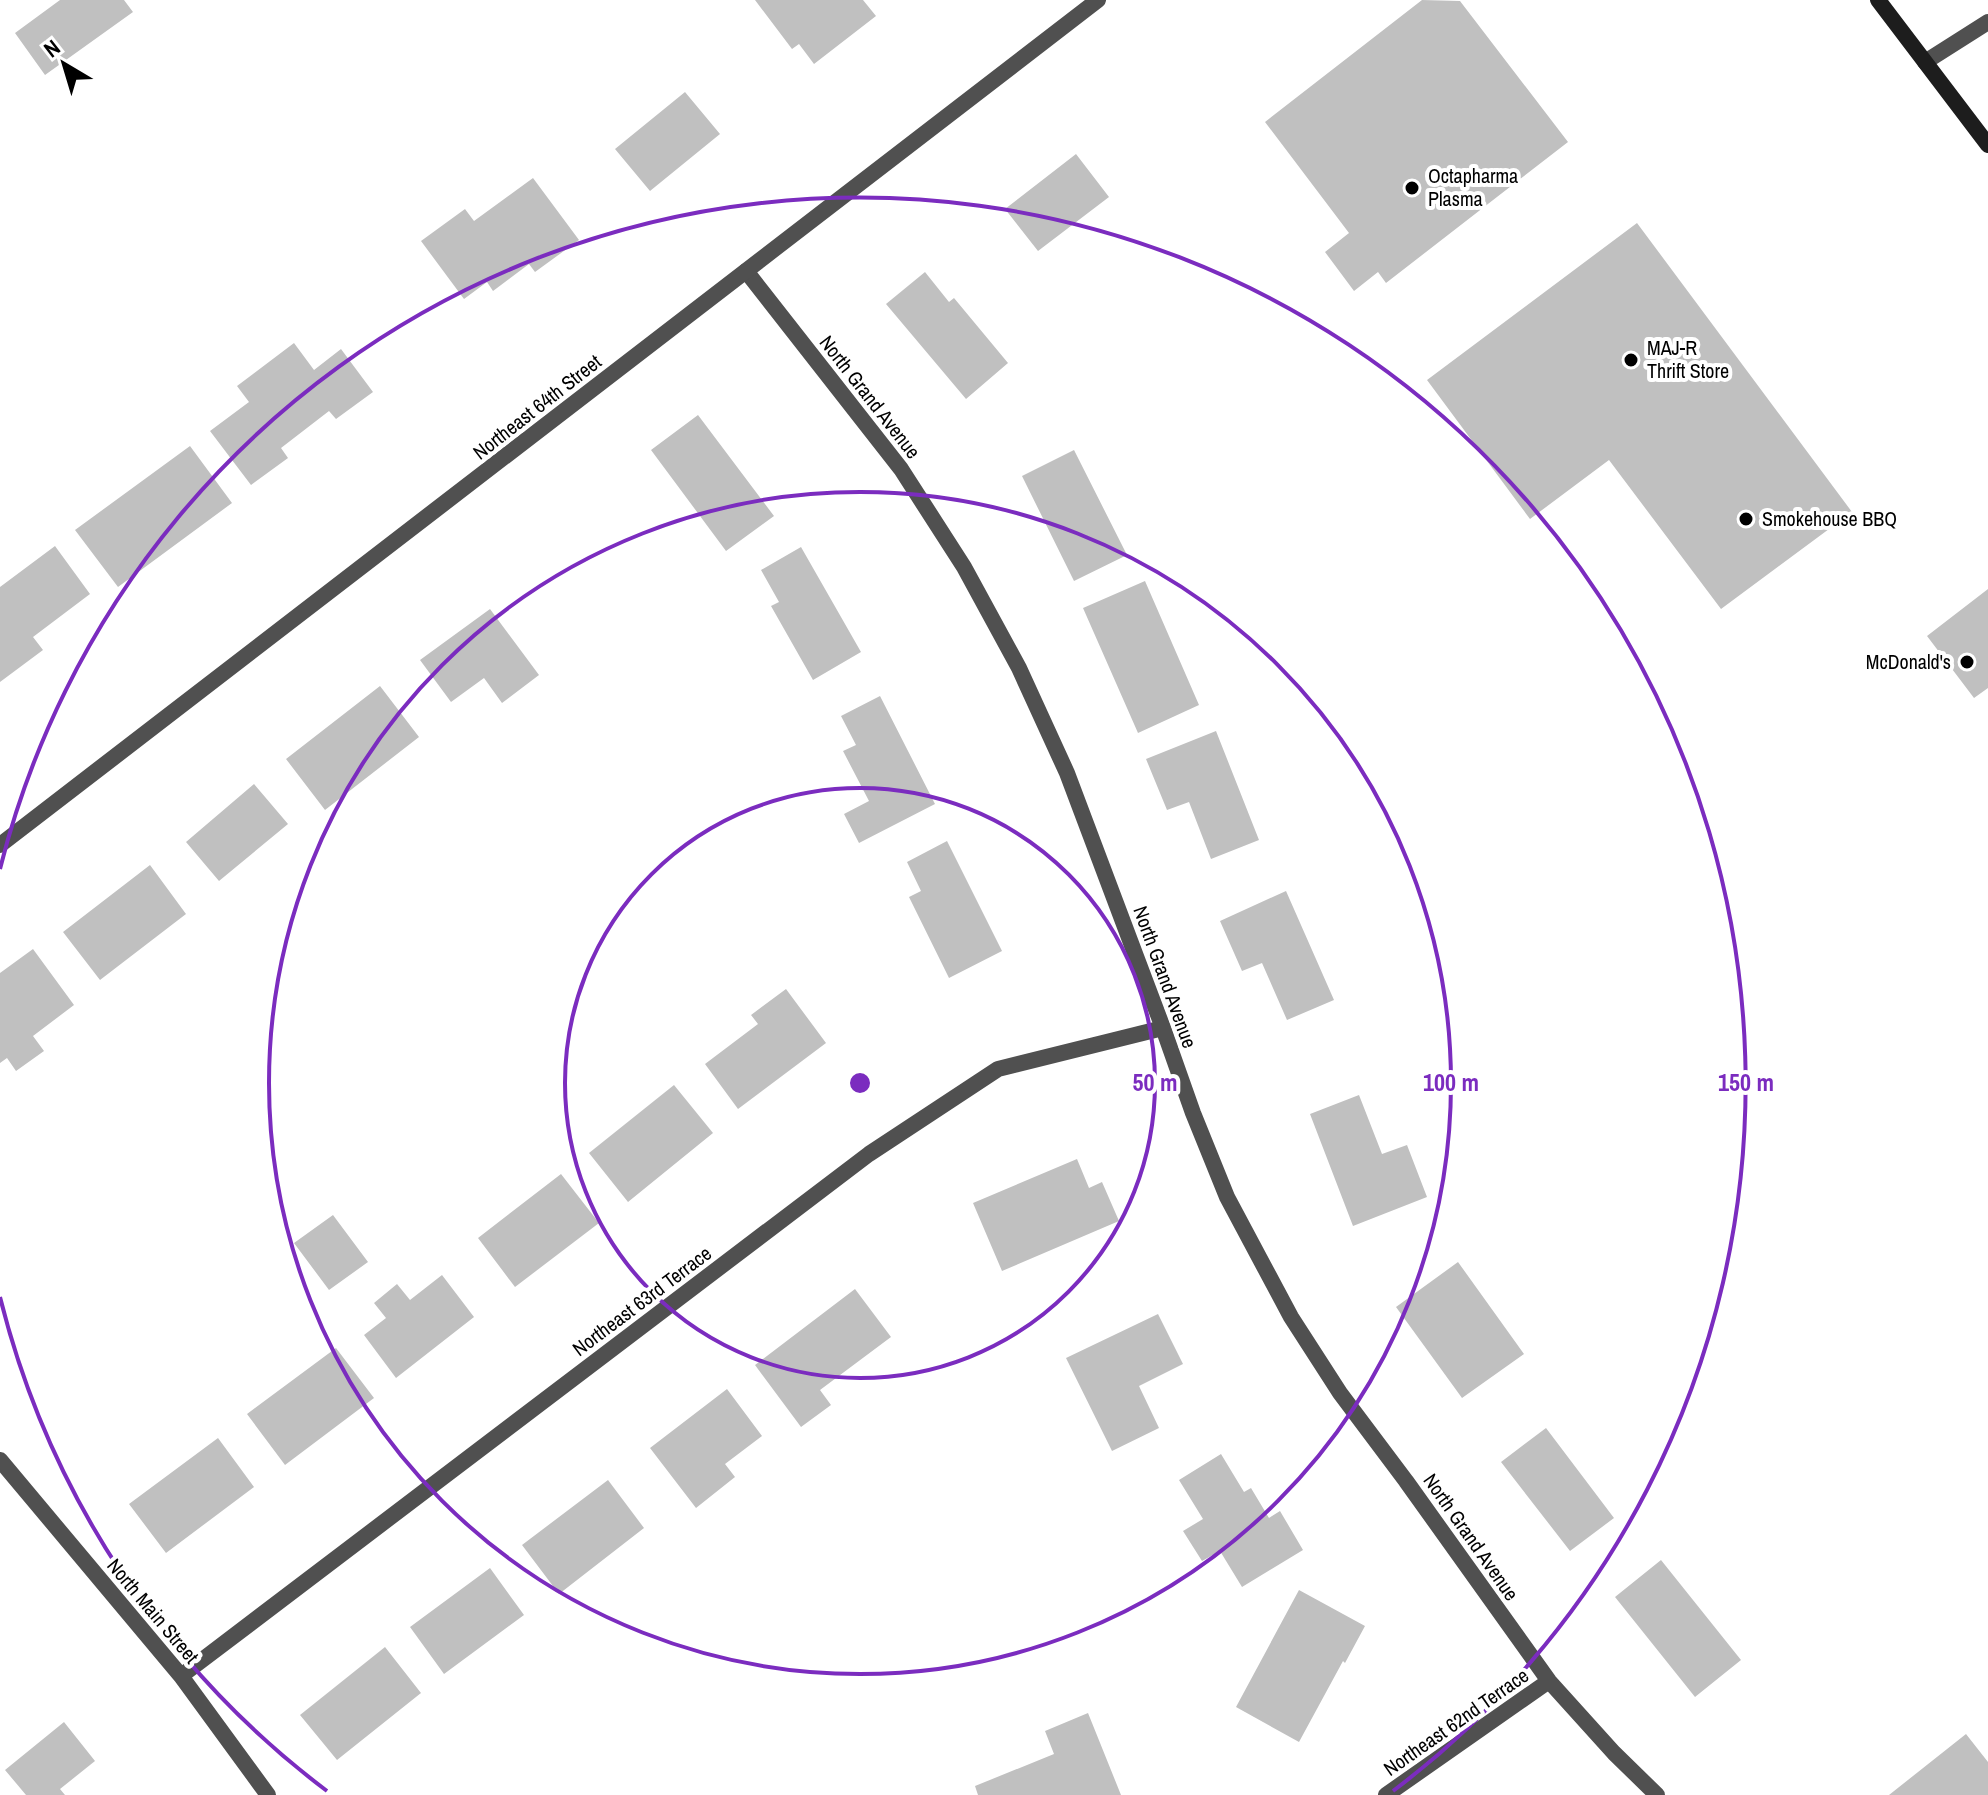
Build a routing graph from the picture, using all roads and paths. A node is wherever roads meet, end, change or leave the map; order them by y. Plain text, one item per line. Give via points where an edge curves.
1 (1098, 0) edge
2 (1878, 0) edge
3 (1988, 22) edge
4 (1925, 62) junction
5 (1988, 145) edge
6 (746, 271) junction
7 (0, 845) edge
8 (1163, 1028) junction
9 (0, 1460) edge
10 (181, 1676) junction
11 (1549, 1681) junction
12 (268, 1795) edge
13 (1386, 1795) edge
14 (1657, 1795) edge

1 - 6 street, Northeast 64th Street
2 - 4 main road
3 - 4 street
4 - 5 main road
6 - 7 street, Northeast 64th Street
6 - 8 street, North Grand Avenue via 901,469 964,567 1019,668 1067,773
8 - 10 street, Northeast 63rd Terrace via 998,1069 869,1154
8 - 11 street, North Grand Avenue via 1227,1197 1291,1317
9 - 10 street, North Main Street
10 - 12 street, North Main Street
11 - 13 street, Northeast 62nd Terrace
11 - 14 street, North Grand Avenue

